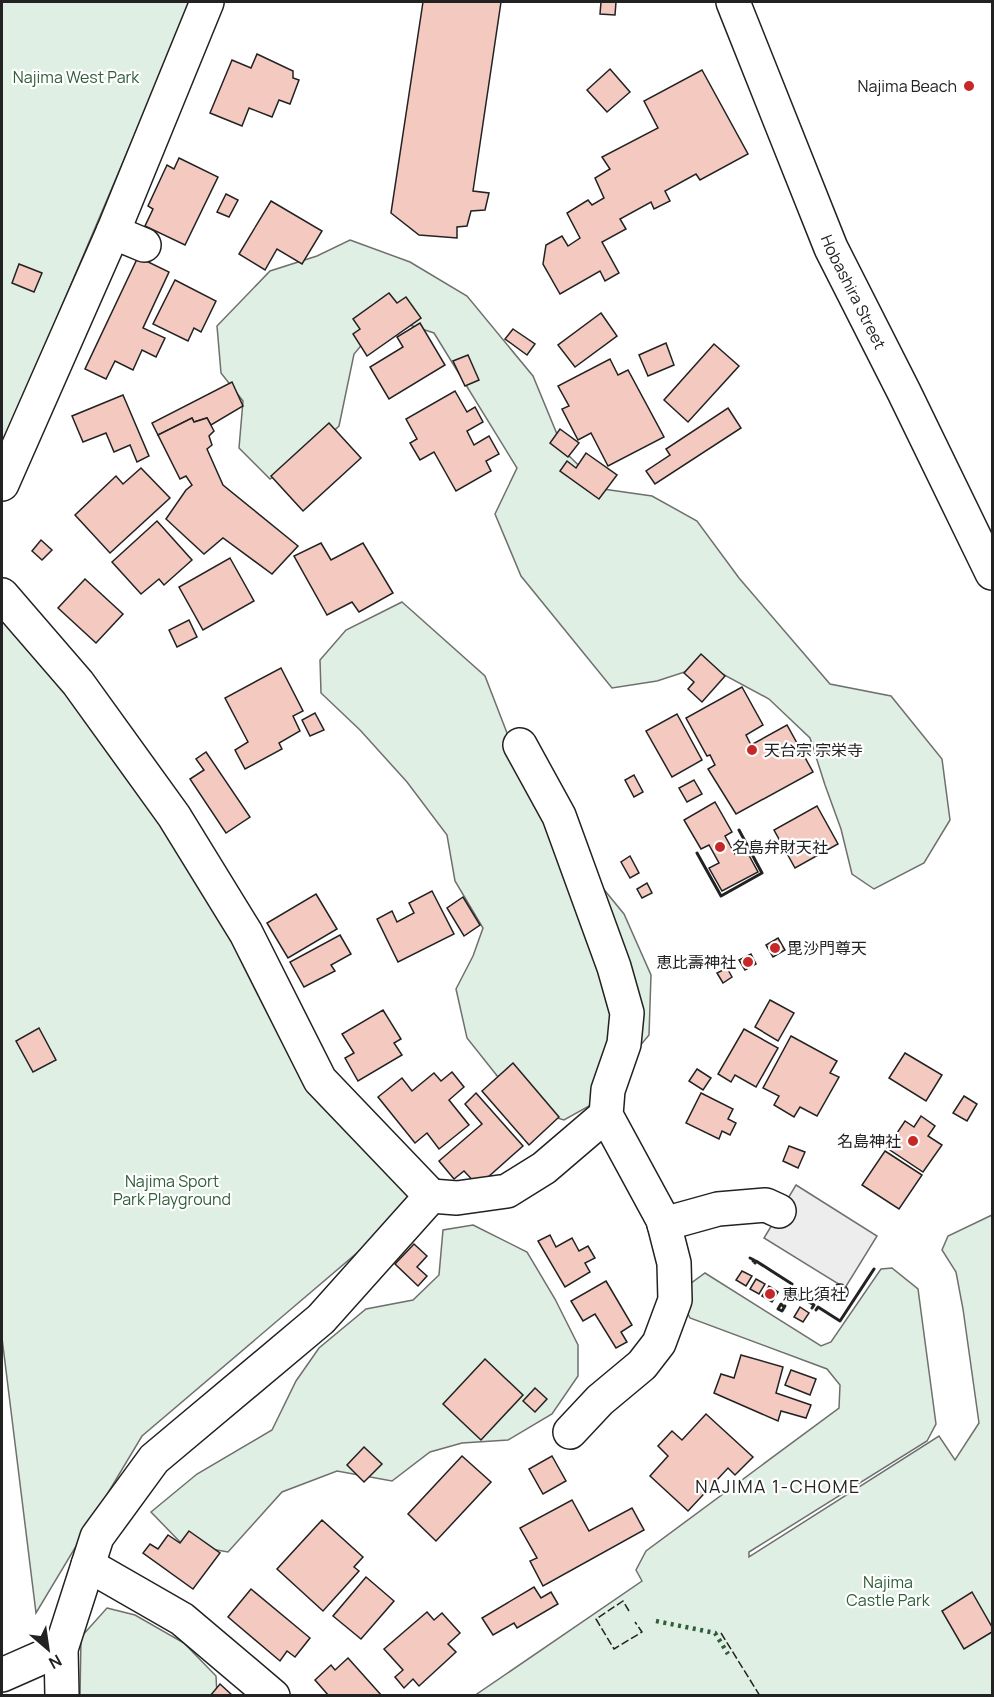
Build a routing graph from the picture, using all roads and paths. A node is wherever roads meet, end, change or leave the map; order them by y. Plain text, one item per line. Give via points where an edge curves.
1 (207, 2) edge
2 (733, 2) edge
3 (113, 232) junction
4 (144, 245) dead end
5 (2, 484) edge
6 (993, 573) edge
7 (2, 595) edge
8 (520, 746) dead end
9 (606, 1115) junction
10 (431, 1196) junction
11 (779, 1211) dead end
12 (664, 1224) junction
13 (570, 1432) dead end
14 (88, 1566) junction
15 (61, 1649) junction
16 (2, 1675) edge
17 (62, 1695) edge
18 (273, 1695) edge

1 - 3 street
2 - 6 street, Hobashira Street via 831,248
3 - 4 street
3 - 5 street
7 - 10 street via 78,683 174,816 246,933 320,1080
8 - 9 street via 559,816 627,1013 624,1044 608,1090
9 - 10 street via 544,1167 507,1191 457,1198
9 - 12 street
10 - 14 street via 321,1319 154,1459 98,1537
11 - 12 street via 766,1205 718,1209
12 - 13 street via 674,1263 675,1300 659,1343 642,1365
14 - 15 street
14 - 18 street via 182,1618
15 - 16 street
15 - 17 street

